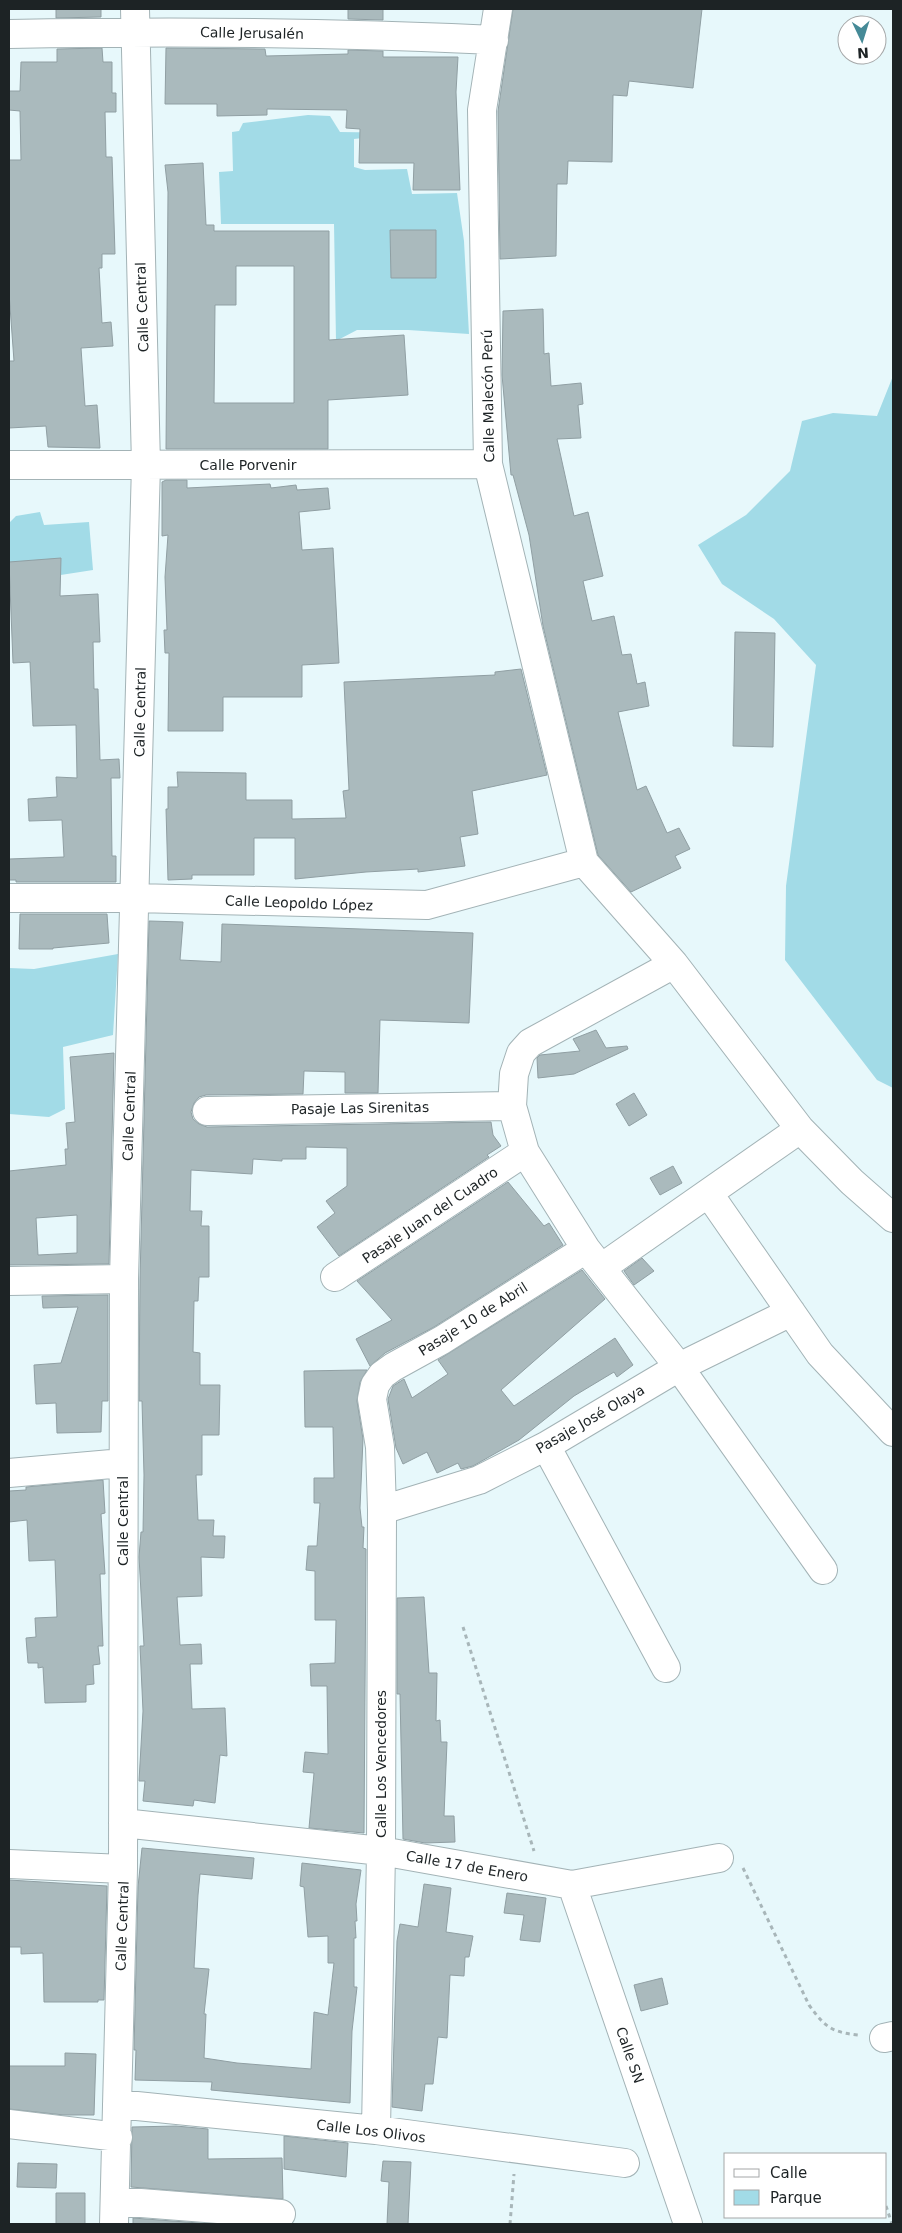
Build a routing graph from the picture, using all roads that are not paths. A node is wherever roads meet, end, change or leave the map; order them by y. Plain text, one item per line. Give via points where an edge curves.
1 (498, 9) edge
2 (134, 20) edge
3 (9, 34) edge
4 (494, 40) junction
5 (488, 464) junction
6 (9, 465) edge
7 (146, 465) junction
8 (584, 862) junction
9 (9, 898) edge
10 (135, 898) junction
11 (674, 964) junction
12 (512, 1106) junction
13 (208, 1111) dead end
14 (800, 1129) junction
15 (525, 1152) junction
16 (709, 1194) junction
17 (893, 1218) edge
18 (593, 1258) junction
19 (335, 1278) dead end
20 (124, 1279) junction
21 (9, 1281) edge
22 (791, 1312) junction
23 (679, 1367) junction
24 (372, 1400) joint
25 (893, 1432) edge
26 (546, 1446) junction
27 (123, 1463) junction
28 (9, 1472) edge
29 (382, 1510) junction
30 (823, 1570) dead end
31 (666, 1668) dead end
32 (123, 1823) junction
33 (381, 1850) junction
34 (719, 1858) road end
35 (9, 1864) edge
36 (123, 1869) junction
37 (572, 1885) junction
38 (117, 2104) junction
39 (9, 2124) edge
40 (376, 2130) junction
41 (118, 2137) junction
42 (624, 2163) dead end
43 (114, 2213) edge
44 (281, 2214) dead end
45 (688, 2224) edge

1 - 4 street, Calle Malecón Perú
2 - 3 street, Calle Jerusalén
2 - 4 street, Calle Jerusalén
2 - 7 street, Calle Central
4 - 5 street, Calle Malecón Perú via 482,110
5 - 7 street, Calle Porvenir
5 - 8 street, Calle Malecón Perú
6 - 7 street, Calle Porvenir
7 - 10 street, Calle Central
8 - 10 street, Calle Leopoldo López via 427,905
8 - 11 street
9 - 10 street, Calle Leopoldo López
10 - 20 street, Calle Central
11 - 12 street via 530,1043 521,1052 514,1074
11 - 14 street
12 - 13 street, Pasaje Las Sirenitas
12 - 15 street
14 - 16 street, Pasaje 10 de Abril
14 - 17 street
15 - 18 street
15 - 19 street, Pasaje Juan del Cuadro
16 - 18 street, Pasaje 10 de Abril
16 - 22 street
18 - 23 street
18 - 24 street, Pasaje 10 de Abril via 393,1367 378,1380
20 - 21 street
20 - 27 street, Calle Central
22 - 23 street, Pasaje José Olaya
22 - 25 street via 820,1354
23 - 26 street, Pasaje José Olaya
23 - 30 street
24 - 29 street, Calle Los Vencedores via 380,1447
26 - 29 street, Pasaje José Olaya via 479,1480
26 - 31 street
27 - 28 street
27 - 32 street, Calle Central
29 - 33 street, Calle Los Vencedores
32 - 33 street, Calle 17 de Enero
32 - 36 street, Calle Central
33 - 37 street, Calle 17 de Enero
33 - 40 street, Calle Los Vencedores
34 - 37 street, Calle 17 de Enero
35 - 36 street
36 - 38 street, Calle Central
37 - 45 street, Calle SN
38 - 40 street, Calle Los Olivos
38 - 41 street, Calle Central
39 - 41 street
40 - 42 street, Calle Los Olivos
41 - 43 street, Calle Central
43 - 44 street

